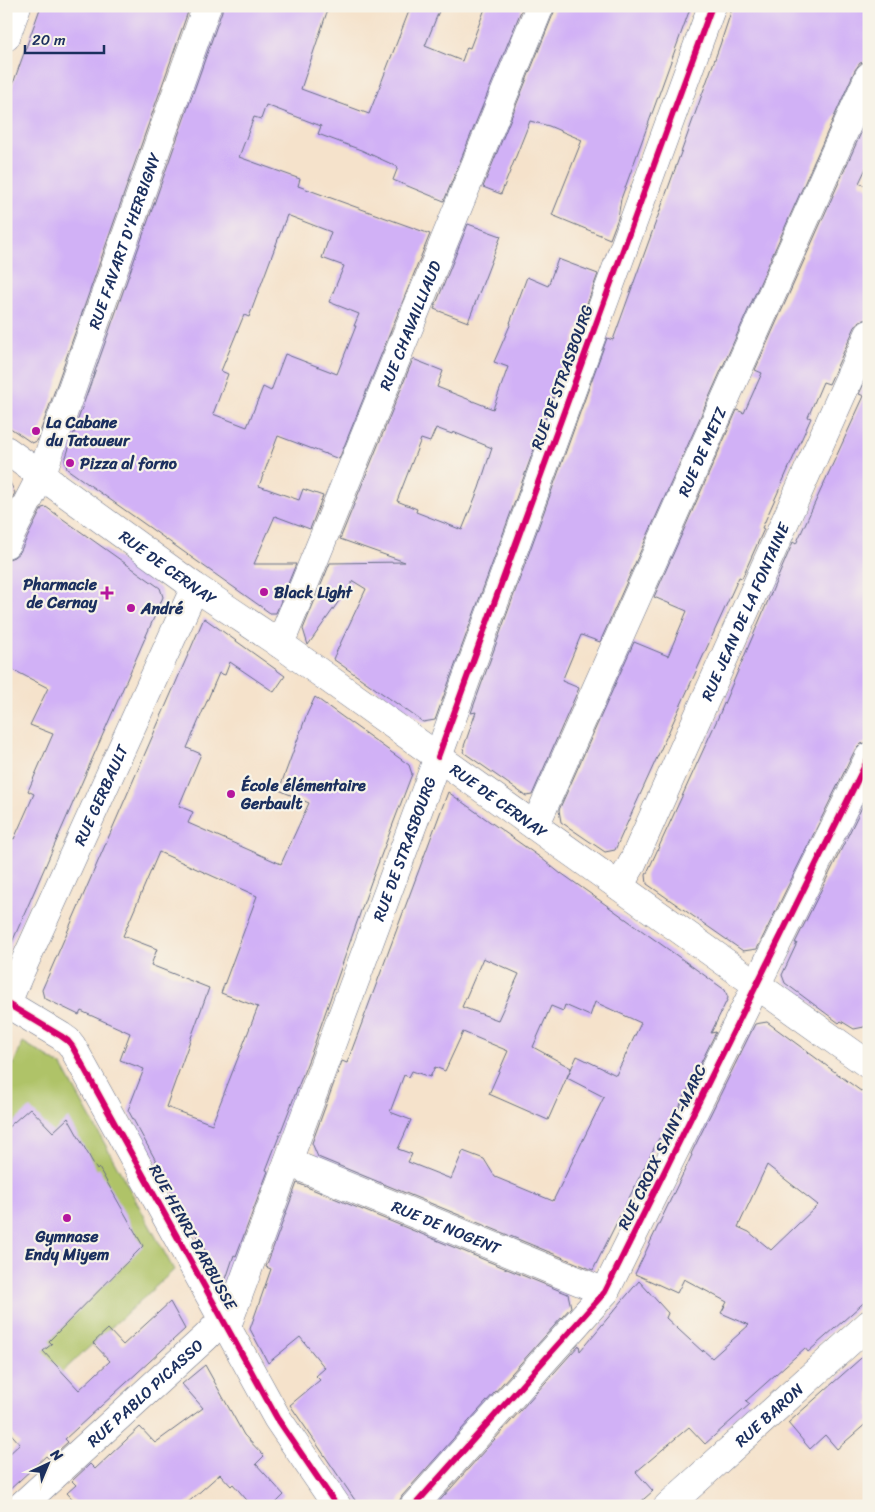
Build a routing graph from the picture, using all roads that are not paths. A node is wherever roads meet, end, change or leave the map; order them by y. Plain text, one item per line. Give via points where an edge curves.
1 (17, 6) edge
2 (207, 6) edge
3 (540, 6) edge
4 (712, 6) edge
5 (6, 37) edge
6 (869, 76) edge
7 (869, 334) edge
8 (6, 450) edge
9 (41, 476) junction
10 (6, 544) edge
11 (195, 587) junction
12 (280, 644) junction
13 (438, 757) junction
14 (869, 757) edge
15 (535, 826) junction
16 (620, 886) junction
17 (757, 985) junction
18 (7, 1003) edge
19 (867, 1061) edge
20 (288, 1162) junction
21 (605, 1292) junction
22 (225, 1322) junction
23 (869, 1324) edge
24 (325, 1501) edge
25 (21, 1506) edge
26 (414, 1506) edge
27 (668, 1506) edge

1 - 5 street
2 - 9 street, RUE FAVART D'HERBIGNY
3 - 12 street, RUE CHAVAILLIAUD
4 - 13 street, RUE DE STRASBOURG
6 - 15 street, RUE DE METZ
7 - 16 street, RUE JEAN DE LA FONTAINE
8 - 9 street, RUE DE CERNAY
9 - 10 street, RUE FAVART D'HERBIGNY
9 - 11 street, RUE DE CERNAY
11 - 12 street, RUE DE CERNAY
11 - 18 street, RUE GERBAULT
12 - 13 street, RUE DE CERNAY
13 - 15 street, RUE DE CERNAY
13 - 20 street, RUE DE STRASBOURG
14 - 17 street, RUE CROIX SAINT-MARC
15 - 16 street, RUE DE CERNAY
16 - 17 street, RUE DE CERNAY
17 - 19 street, RUE DE CERNAY
17 - 21 street, RUE CROIX SAINT-MARC
18 - 22 street, RUE HENRI BARBUSSE via 72,1046
20 - 21 street, RUE DE NOGENT
20 - 22 street, RUE DE STRASBOURG
21 - 26 street, RUE CROIX SAINT-MARC
22 - 24 street, RUE HENRI BARBUSSE
22 - 25 street, RUE PABLO PICASSO
23 - 27 street, RUE BARON

